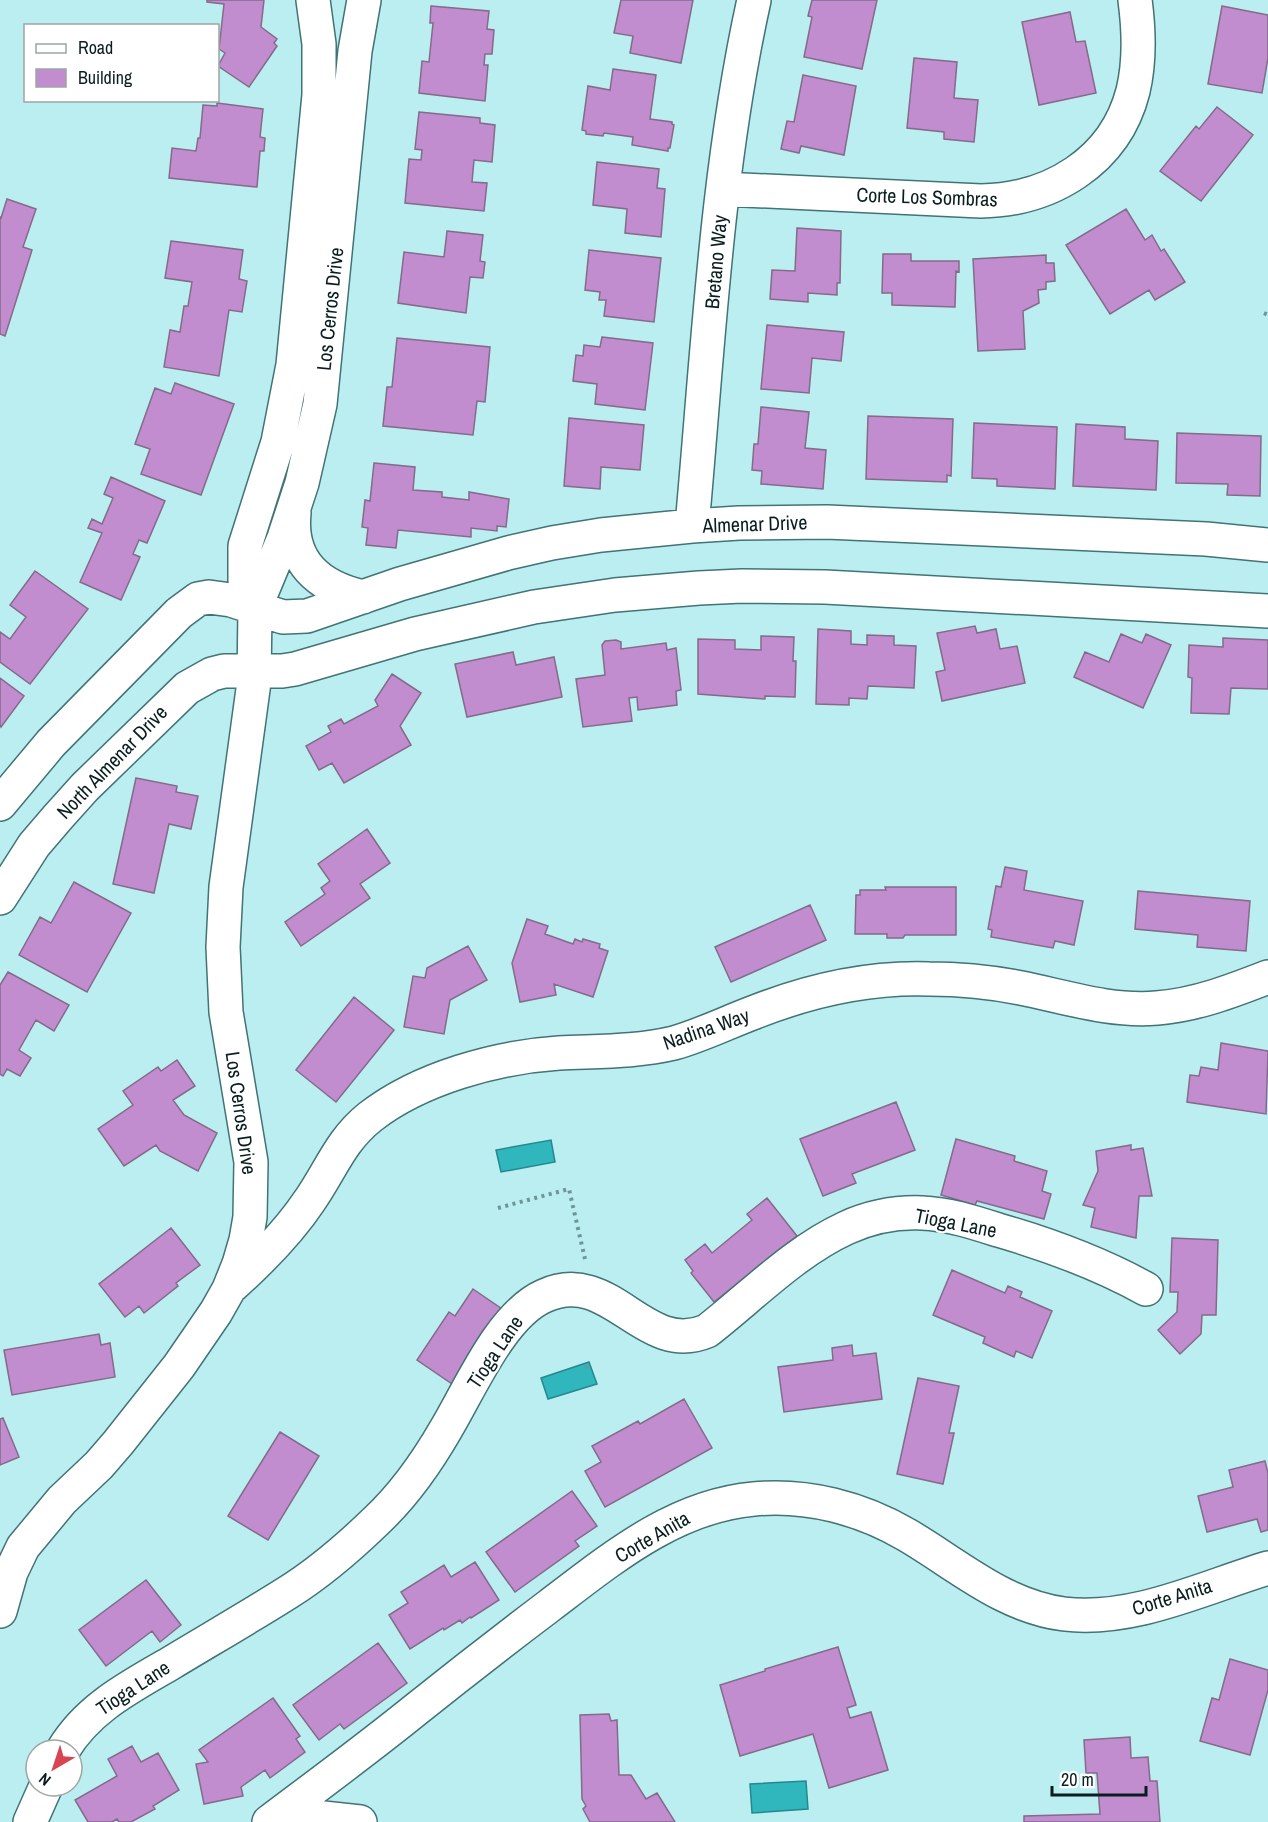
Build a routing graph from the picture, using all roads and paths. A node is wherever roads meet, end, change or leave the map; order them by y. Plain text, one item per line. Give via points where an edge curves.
1 (313, 0) edge
2 (364, 0) edge
3 (754, 0) edge
4 (1135, 0) edge
5 (723, 189) junction
6 (295, 506) junction
7 (692, 526) junction
8 (1268, 545) edge
9 (363, 597) junction
10 (255, 608) junction
11 (1268, 611) edge
12 (255, 671) junction
13 (0, 804) edge
14 (0, 898) edge
15 (1268, 977) edge
16 (498, 1208) dead end
17 (229, 1289) junction
18 (1146, 1289) dead end
19 (592, 1292) junction
20 (589, 1362) dead end
21 (586, 1368) dead end
22 (1268, 1568) edge
23 (0, 1611) edge
24 (72, 1738) edge
25 (41, 1798) edge
26 (30, 1822) edge
27 (269, 1822) edge
28 (287, 1822) edge
29 (360, 1822) edge

1 - 10 street, Los Cerros Drive via 319,44 319,95 294,365 278,442 245,546 245,580
2 - 6 street, Los Cerros Drive via 320,404
3 - 5 street, Bretano Way
4 - 5 street, Corte Los Sombras via 1138,49 1133,92 1126,109 1099,152 1084,167 1053,186 1018,198 981,201
5 - 7 street, Bretano Way
6 - 9 street via 294,536 301,559 329,584
6 - 10 street, Los Cerros Drive
7 - 8 street, Almenar Drive via 827,522
7 - 9 street, Almenar Drive via 552,543 472,562
9 - 10 street, Almenar Drive via 317,614 296,617
10 - 12 street, Los Cerros Drive
10 - 13 street via 220,598 198,599 188,605 67,726
11 - 12 street via 825,587 699,588 534,607 415,634 295,669
12 - 14 street, North Almenar Drive via 212,675 175,698 58,817 34,845
12 - 17 street, Los Cerros Drive via 229,852 224,920 226,1012 248,1137 252,1189 246,1240
15 - 17 street, Nadina Way via 1233,991 1157,1008 1106,1006 1001,984 879,980 806,995 699,1035 657,1046 528,1055 477,1066 408,1095 362,1124 338,1152 285,1235
16 - 19 path via 569,1189
17 - 23 street, Los Cerros Drive via 199,1338 138,1419 41,1523 11,1572
18 - 19 street, Tioga Lane via 1091,1261 1028,1238 957,1219 908,1213 863,1221 834,1234 697,1335 676,1336 653,1329
19 - 24 street, Tioga Lane via 561,1290 530,1303 517,1315 416,1475 377,1521 327,1566 115,1696
20 - 21 path
22 - 27 street, Corte Anita via 1150,1606 1096,1614 1062,1613 1030,1606 996,1592 907,1535 852,1510 794,1498 713,1506 656,1530 597,1570
25 - 26 street
28 - 29 street via 323,1818

